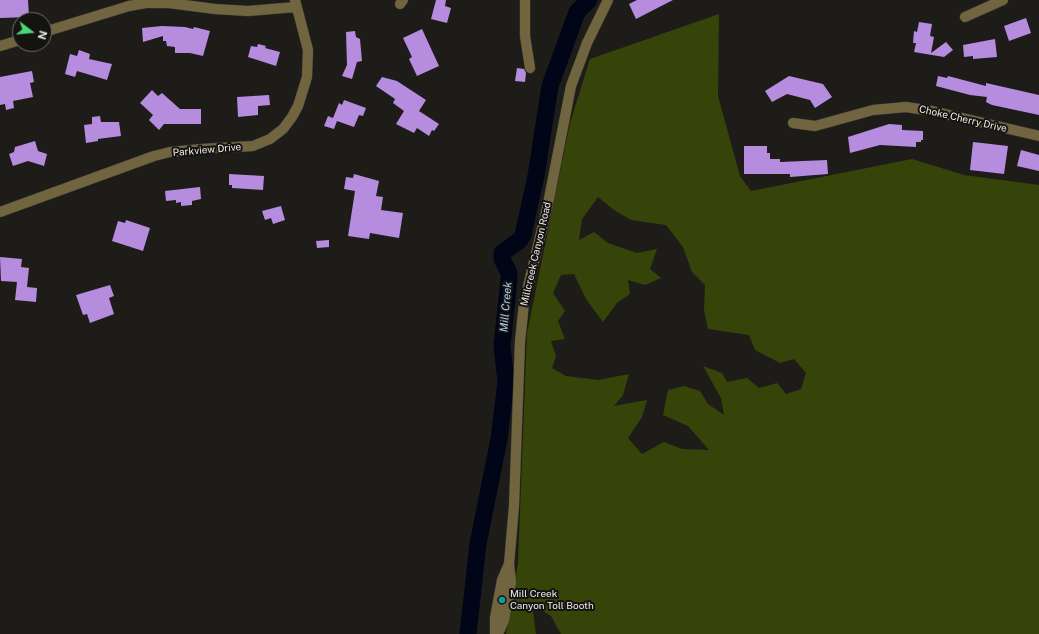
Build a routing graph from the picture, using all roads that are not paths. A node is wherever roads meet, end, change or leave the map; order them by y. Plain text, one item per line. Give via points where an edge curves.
1 (525, 0) edge
2 (608, 0) edge
3 (1003, 0) edge
4 (169, 2) edge
5 (296, 3) edge
6 (965, 17) dead end
7 (52, 30) edge
8 (12, 42) edge
9 (0, 46) edge
10 (530, 68) dead end
11 (792, 122) dead end
12 (1039, 136) edge
13 (0, 212) edge
14 (497, 634) edge

1 - 10 street via 525,36
2 - 14 street, Millcreek Canyon Road via 581,57 571,86 548,204 525,298 509,564 502,580 494,618
3 - 6 street
4 - 5 street via 237,11
4 - 7 street via 133,5
5 - 13 street, Parkview Drive via 308,50 307,77 292,117 283,129 270,139 253,146 202,149 154,156
8 - 9 street
11 - 12 street, Choke Cherry Drive via 815,126 873,110 906,107

